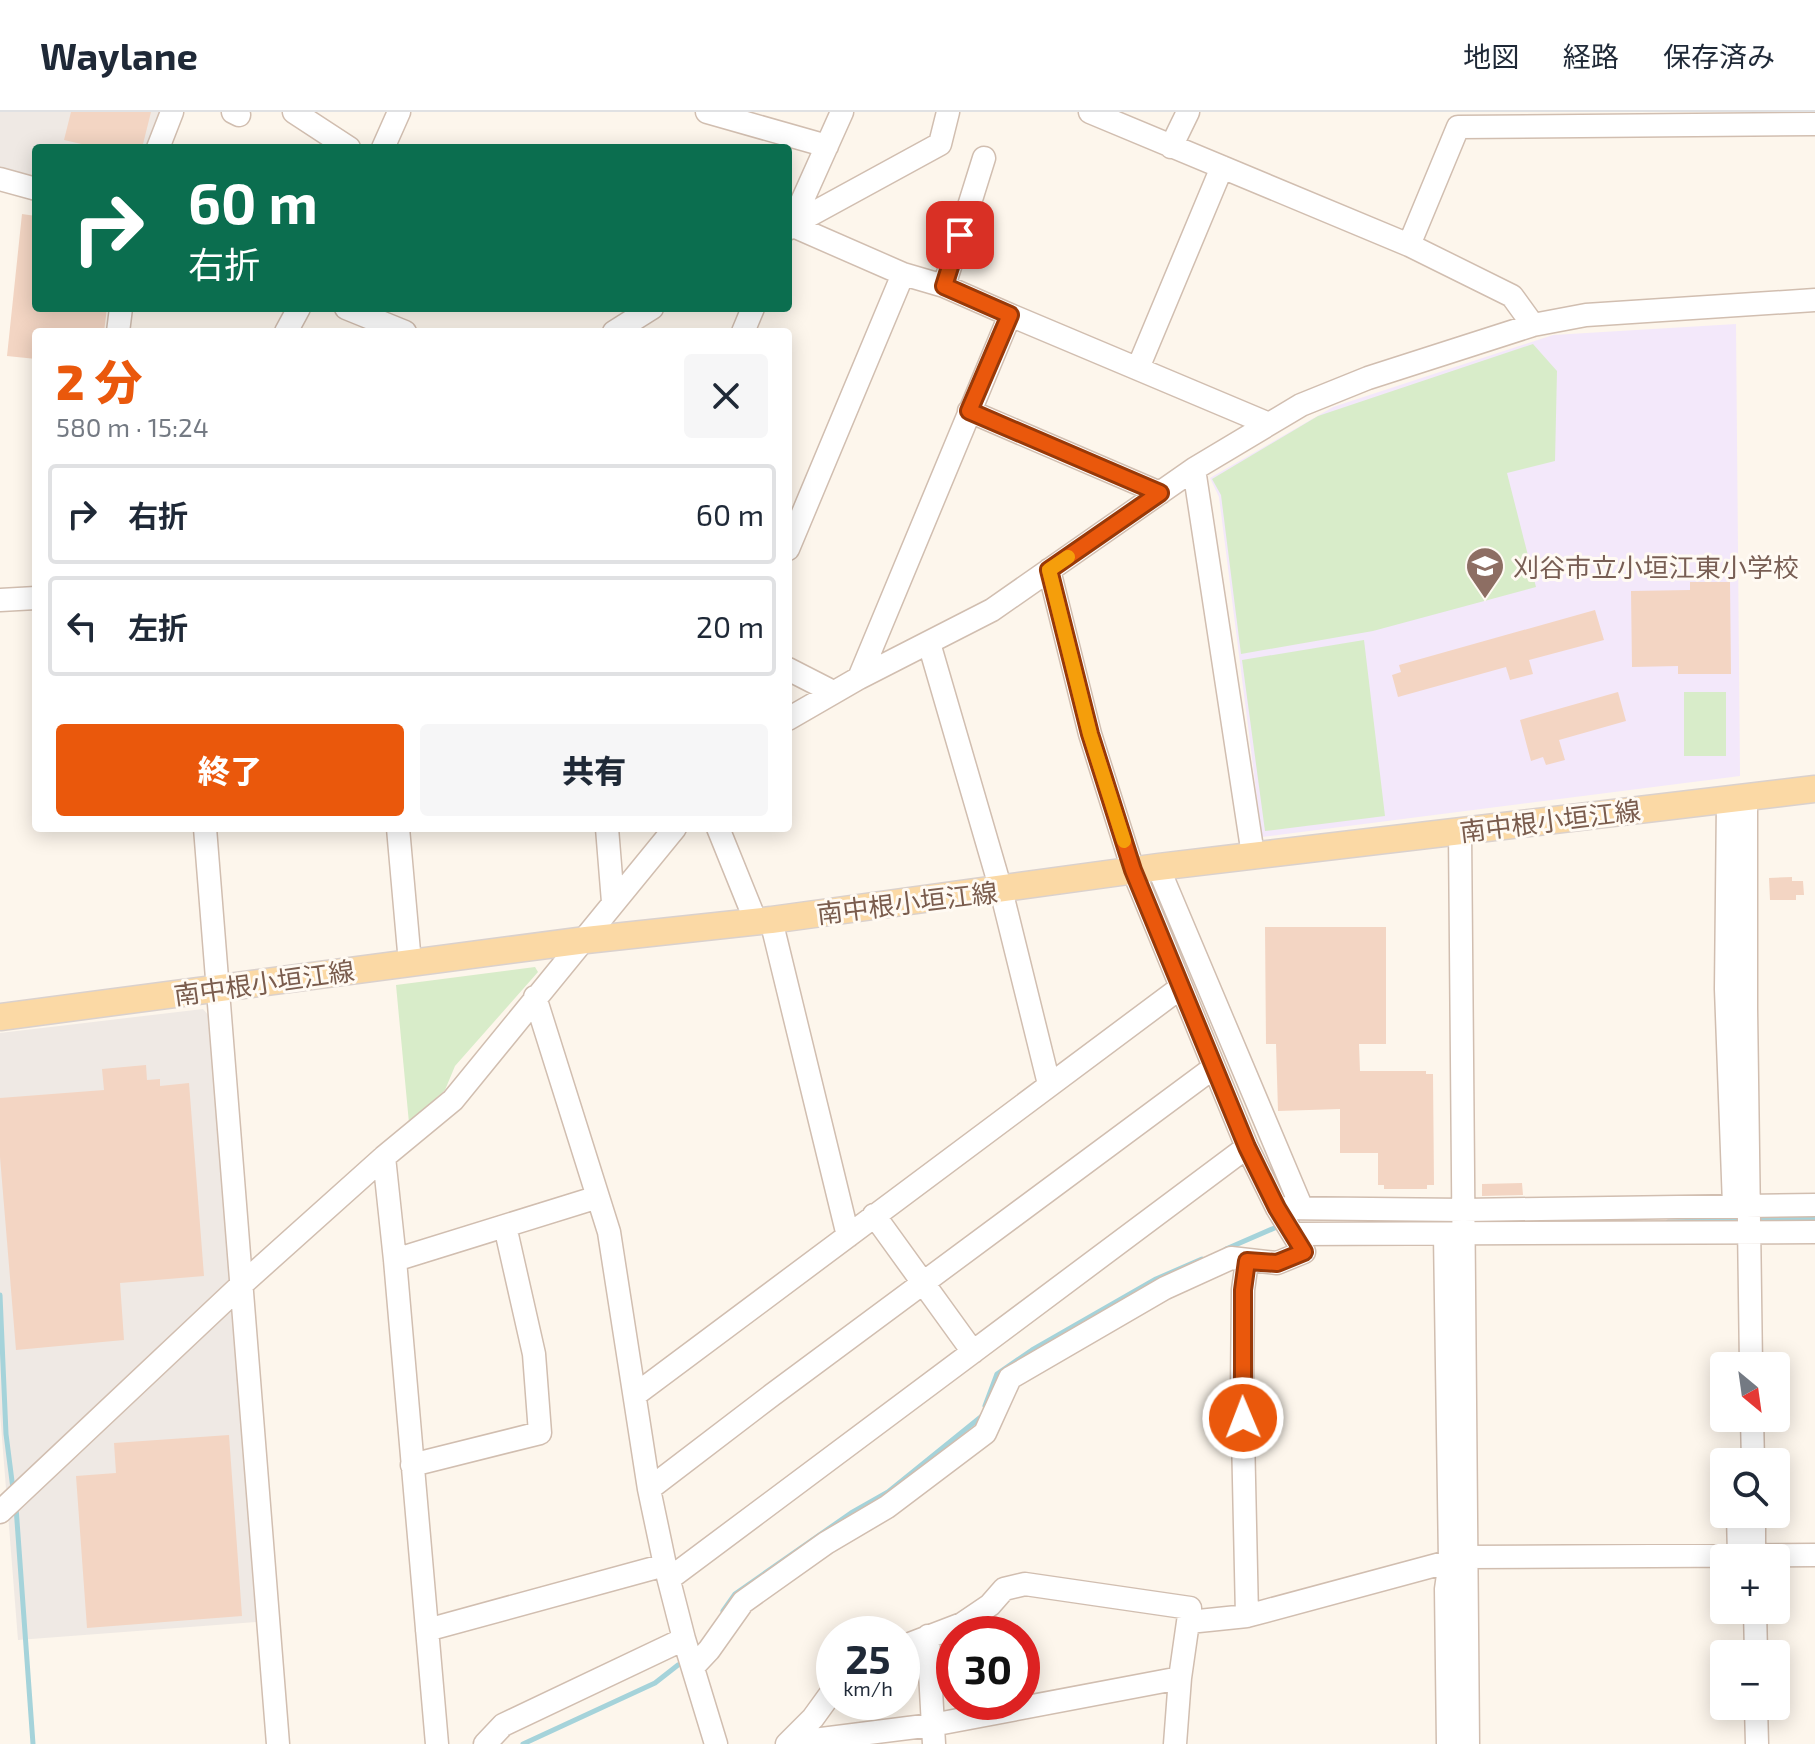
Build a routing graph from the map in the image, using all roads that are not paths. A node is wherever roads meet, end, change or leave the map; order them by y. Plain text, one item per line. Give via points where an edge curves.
1 (172, 112) edge
2 (294, 112) edge
3 (399, 112) edge
4 (707, 112) edge
5 (842, 112) edge
6 (948, 112) edge
7 (1090, 112) edge
8 (1188, 112) edge
9 (1462, 120) edge
10 (1815, 124) edge
11 (160, 144) edge
12 (343, 144) edge
13 (385, 144) edge
14 (827, 146) junction
15 (1171, 147) junction
16 (984, 158) dead end
17 (1222, 167) junction
18 (0, 179) edge
19 (32, 188) edge
20 (792, 222) edge
21 (792, 226) edge
22 (792, 229) edge
23 (1409, 245) junction
24 (903, 274) junction
25 (944, 286) junction
26 (1815, 300) edge
27 (356, 312) edge
28 (646, 312) edge
29 (1010, 315) junction
30 (1533, 325) junction
31 (395, 328) edge
32 (620, 328) edge
33 (1138, 368) junction
34 (969, 411) junction
35 (1269, 424) junction
36 (1194, 469) junction
37 (1160, 493) junction
38 (792, 539) edge
39 (1049, 570) junction
40 (32, 598) edge
41 (0, 600) edge
42 (929, 643) junction
43 (792, 671) edge
44 (859, 678) junction
45 (833, 692) junction
46 (792, 717) edge
47 (1815, 789) edge
48 (1737, 799) junction
49 (1460, 831) junction
50 (205, 832) edge
51 (399, 832) edge
52 (413, 832) edge
53 (607, 832) edge
54 (672, 832) edge
55 (720, 832) edge
56 (1253, 855) junction
57 (1146, 869) junction
58 (1001, 890) junction
59 (613, 902) junction
60 (764, 921) junction
61 (586, 940) junction
62 (416, 962) junction
63 (217, 988) junction
64 (1180, 988) junction
65 (535, 997) junction
66 (0, 1017) edge
67 (1213, 1068) junction
68 (1049, 1084) junction
69 (1247, 1147) junction
70 (384, 1157) junction
71 (598, 1197) junction
72 (1815, 1205) edge
73 (1286, 1209) junction
74 (874, 1215) junction
75 (1744, 1219) junction
76 (1460, 1225) junction
77 (505, 1226) junction
78 (1815, 1232) edge
79 (1294, 1233) junction
80 (848, 1236) junction
81 (395, 1260) junction
82 (1247, 1261) junction
83 (924, 1283) junction
84 (240, 1286) junction
85 (973, 1352) junction
86 (1738, 1352) edge
87 (1750, 1352) edge
88 (635, 1395) junction
89 (412, 1465) junction
90 (649, 1489) junction
91 (0, 1512) edge
92 (1790, 1555) edge
93 (1815, 1555) edge
94 (1710, 1556) edge
95 (1458, 1559) junction
96 (667, 1572) junction
97 (1247, 1616) junction
98 (1189, 1622) junction
99 (427, 1630) junction
100 (928, 1636) junction
101 (684, 1639) junction
102 (920, 1639) edge
103 (694, 1666) junction
104 (1180, 1678) junction
105 (816, 1714) edge
106 (1756, 1720) edge
107 (933, 1734) edge
108 (789, 1743) edge
109 (278, 1744) edge
110 (437, 1744) edge
111 (485, 1744) edge
112 (716, 1744) edge
113 (1175, 1744) edge
114 (1448, 1744) edge
115 (1468, 1744) edge
116 (1757, 1744) edge

1 - 11 street
2 - 12 street
3 - 13 street
4 - 14 street
5 - 14 street
6 - 21 street via 940,144
7 - 15 street
8 - 15 street
9 - 10 street
9 - 23 street
14 - 20 street
15 - 17 street
16 - 25 street
17 - 23 street
17 - 33 street
18 - 19 street
22 - 24 street
23 - 30 street via 1512,296
24 - 25 street
24 - 38 street
25 - 29 street
26 - 30 street via 1586,315
27 - 31 street
28 - 32 street
29 - 33 street
29 - 34 street
30 - 35 street via 1368,378
33 - 35 street
34 - 37 street
34 - 44 street
35 - 36 street
36 - 37 street
36 - 56 street
37 - 39 street
39 - 42 street via 992,610
39 - 57 street via 1090,734
40 - 41 street
42 - 44 street
42 - 58 street
43 - 45 street
44 - 45 street
45 - 46 street
47 - 48 main road, 南中根小垣江線
48 - 49 main road, 南中根小垣江線
48 - 75 street
49 - 56 main road, 南中根小垣江線
49 - 76 street
50 - 63 street
51 - 62 street
52 - 62 street
53 - 59 street
54 - 59 street
55 - 60 street
56 - 57 main road, 南中根小垣江線
57 - 58 main road, 南中根小垣江線
57 - 64 street
57 - 73 street
58 - 60 main road, 南中根小垣江線
58 - 68 street
59 - 61 street
60 - 61 main road, 南中根小垣江線
60 - 80 street
61 - 62 main road, 南中根小垣江線
61 - 65 street
62 - 63 main road, 南中根小垣江線
63 - 66 main road, 南中根小垣江線
63 - 84 street
64 - 67 street
64 - 68 street
65 - 70 street via 453,1100
65 - 71 street
67 - 69 street
67 - 83 street
68 - 74 street
69 - 73 street
69 - 85 street
70 - 81 street
70 - 84 street
71 - 77 street
71 - 88 street via 609,1232
72 - 75 street
73 - 76 street
73 - 79 street
74 - 80 street
74 - 83 street
75 - 76 street
75 - 78 street
75 - 86 street
75 - 87 street
76 - 79 street
76 - 95 street
77 - 81 street
77 - 89 street via 534,1354 540,1433
79 - 82 street via 1304,1252 1277,1263
80 - 88 street
81 - 89 street
82 - 97 street via 1242,1346
82 - 103 street via 1231,1258 1165,1288 1010,1378 985,1433 887,1507 743,1602
83 - 85 street
83 - 90 street
84 - 91 street
84 - 109 street
85 - 96 street
88 - 90 street
89 - 99 street
90 - 96 street
92 - 93 street
94 - 95 street
95 - 97 street
95 - 114 street via 1446,1589
95 - 115 street
96 - 99 street
96 - 101 street
97 - 98 street
98 - 100 street via 1190,1608 1025,1584 1004,1589 962,1624
98 - 104 street
99 - 110 street
100 - 102 street
100 - 107 street
101 - 103 street
101 - 111 street via 503,1725
103 - 112 street
104 - 107 street
104 - 113 street
105 - 108 street
106 - 116 street
107 - 108 street

